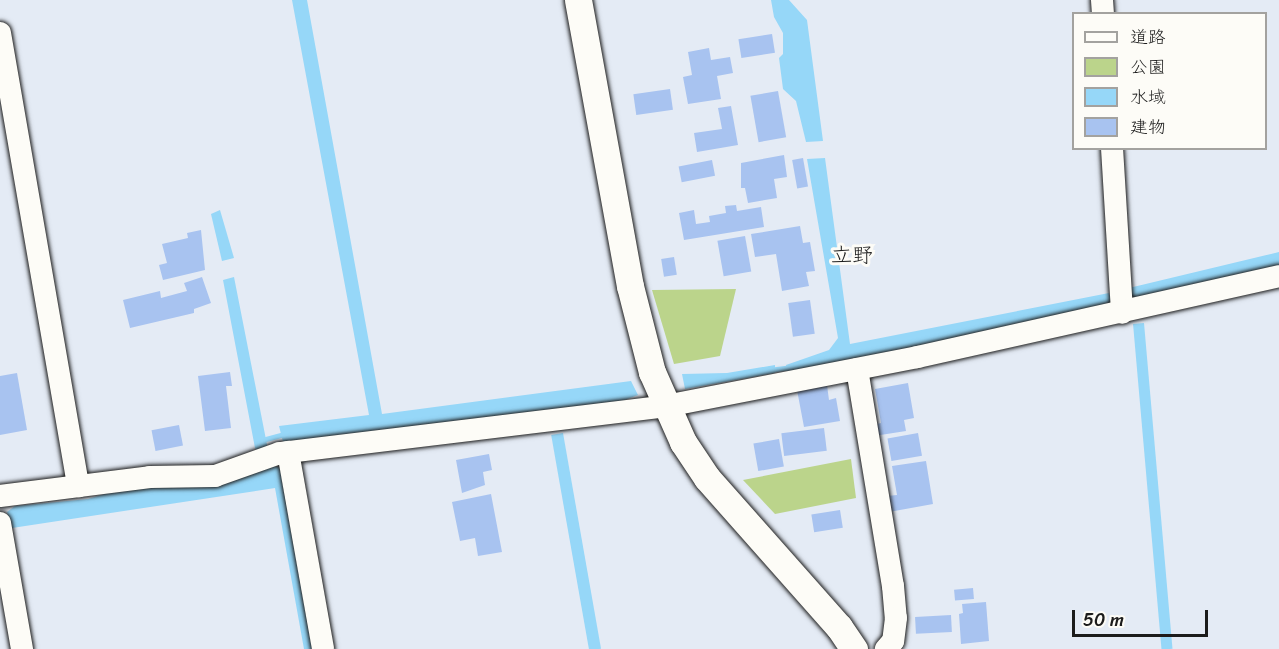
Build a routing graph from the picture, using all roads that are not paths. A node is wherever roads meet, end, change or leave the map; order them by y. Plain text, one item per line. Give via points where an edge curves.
1 (578, 0) edge
2 (0, 33) edge
3 (1112, 150) edge
4 (1279, 276) edge
5 (1122, 313) junction
6 (857, 369) junction
7 (666, 406) junction
8 (273, 456) junction
9 (78, 486) junction
10 (0, 496) edge
11 (0, 526) edge
12 (22, 649) edge
13 (323, 649) edge
14 (854, 649) edge
15 (886, 649) edge

1 - 7 street via 630,286 652,372
2 - 9 street
3 - 5 street
4 - 5 street
5 - 6 street
6 - 7 street
6 - 15 street via 893,586 896,618 893,641
7 - 8 street
7 - 14 street via 683,442 707,477
8 - 9 street via 215,476 150,477
8 - 13 street
9 - 10 street
11 - 12 street

